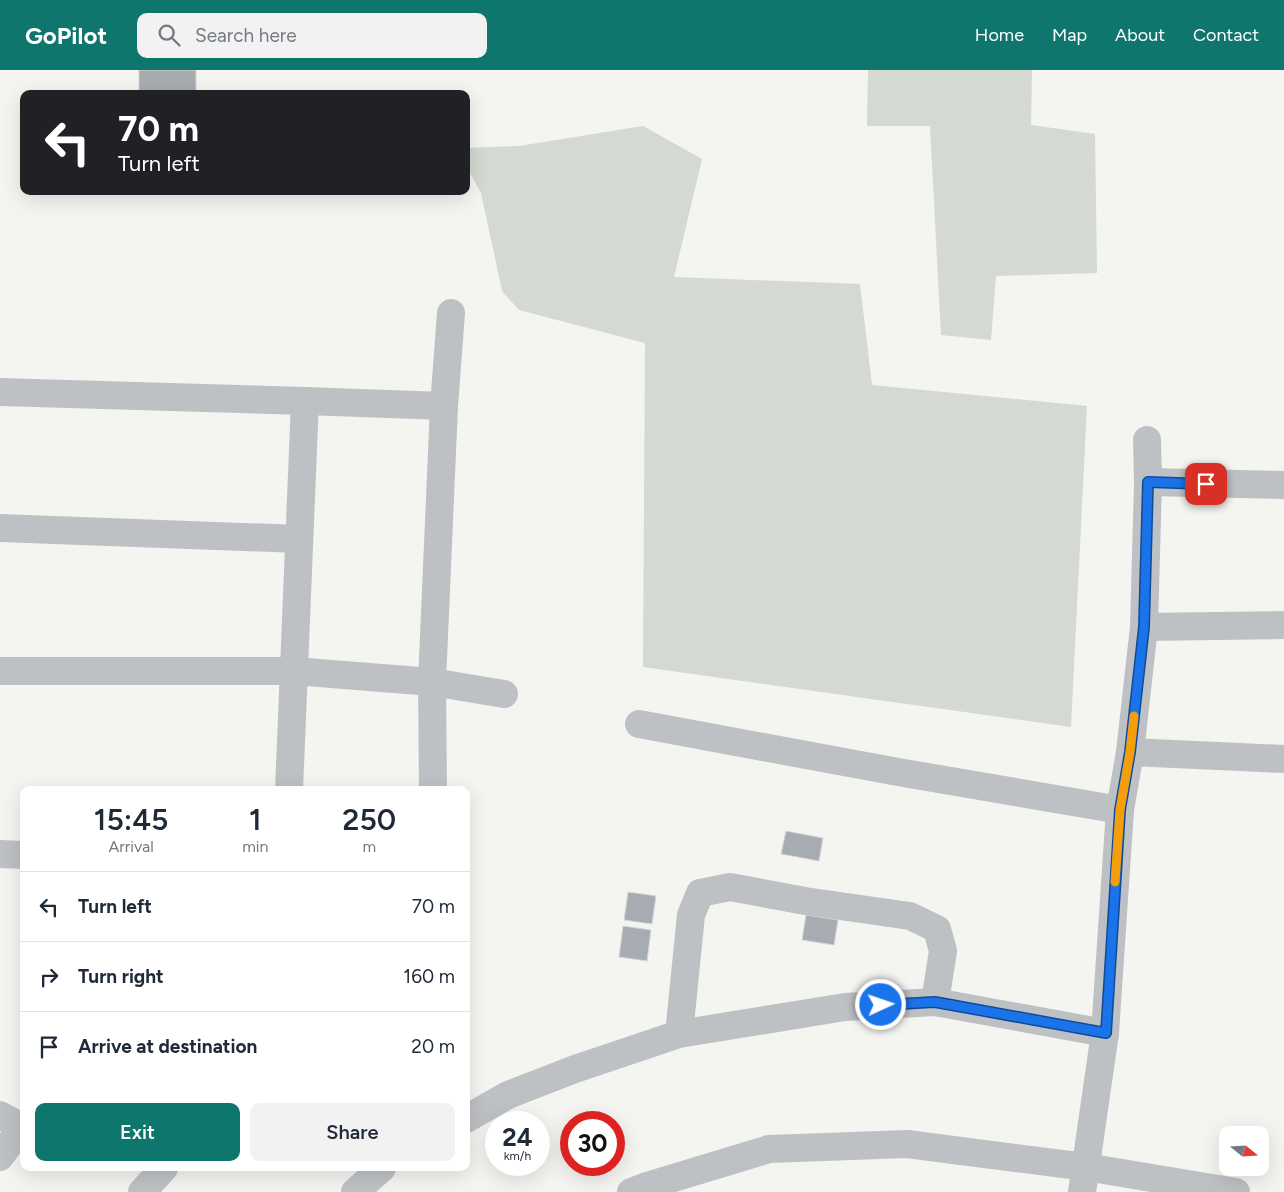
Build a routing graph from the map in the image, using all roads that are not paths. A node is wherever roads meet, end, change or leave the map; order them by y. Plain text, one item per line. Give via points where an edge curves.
1 (451, 312) dead end
2 (0, 392) edge
3 (305, 400) junction
4 (444, 406) junction
5 (1147, 440) dead end
6 (1148, 482) junction
7 (1284, 485) edge
8 (0, 528) edge
9 (300, 539) junction
10 (1284, 625) edge
11 (1144, 627) junction
12 (0, 671) edge
13 (294, 671) junction
14 (432, 682) junction
15 (504, 694) dead end
16 (639, 724) dead end
17 (1130, 752) junction
18 (1284, 760) edge
19 (289, 786) edge
20 (433, 786) edge
21 (1120, 810) junction
22 (0, 854) edge
23 (20, 855) edge
24 (935, 1002) junction
25 (1106, 1033) junction
26 (679, 1034) junction
27 (470, 1117) edge
28 (15, 1122) edge
29 (0, 1157) edge
30 (161, 1171) edge
31 (379, 1171) edge
32 (1084, 1180) edge
33 (142, 1192) edge
34 (355, 1192) edge
35 (631, 1192) edge
36 (1236, 1192) edge

1 - 4 street
2 - 3 street
3 - 4 street
3 - 9 street
4 - 14 street
5 - 6 street
6 - 7 street
6 - 11 street
8 - 9 street
9 - 13 street
10 - 11 street
11 - 17 street
12 - 13 street
13 - 14 street
13 - 19 street
14 - 15 street
14 - 20 street
16 - 21 street
17 - 18 street
17 - 21 street
21 - 25 street
22 - 23 street
24 - 25 street
24 - 26 street via 845,1007
24 - 26 street via 943,952 937,929 910,916 730,886 700,893 691,916
25 - 32 street
26 - 27 street via 508,1095
28 - 29 street
30 - 33 street
31 - 34 street
32 - 35 street via 907,1144 769,1149
32 - 36 street

